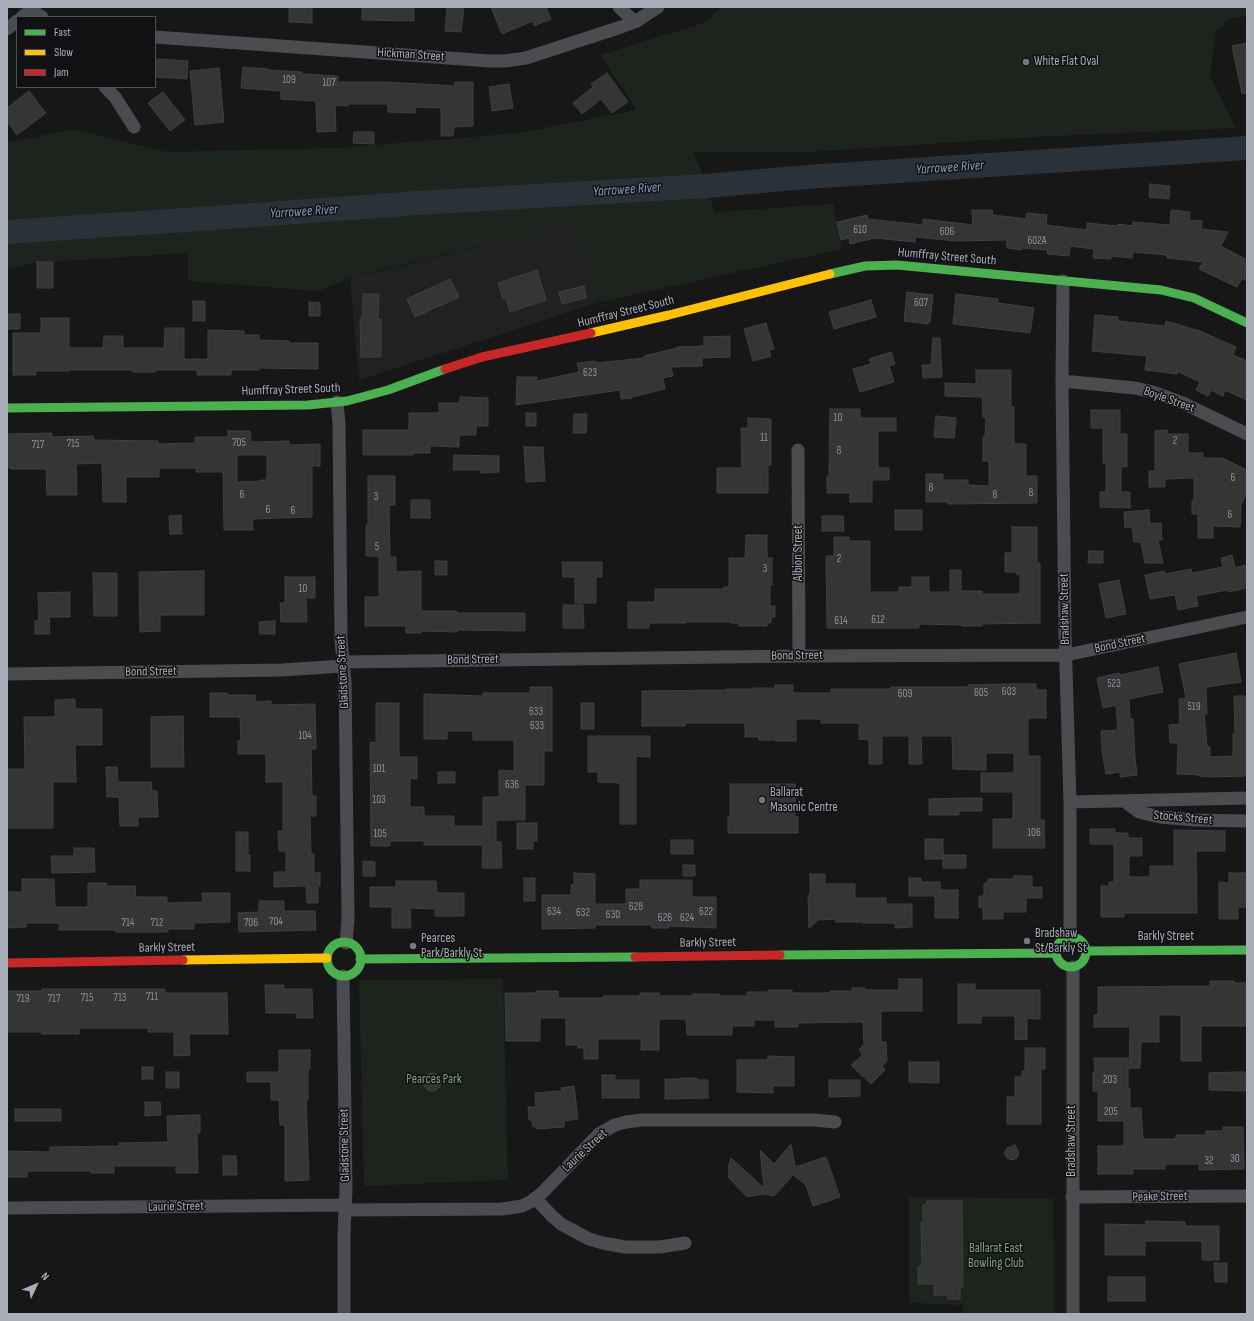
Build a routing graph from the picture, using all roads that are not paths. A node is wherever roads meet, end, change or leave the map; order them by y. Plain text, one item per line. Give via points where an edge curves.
1 (619, 7) edge
2 (658, 7) edge
3 (16, 22) edge
4 (635, 22) junction
5 (7, 29) edge
6 (156, 37) edge
7 (106, 88) edge
8 (134, 127) dead end
9 (1063, 281) junction
10 (1247, 323) edge
11 (1062, 381) junction
12 (337, 402) junction
13 (7, 408) edge
14 (1247, 434) edge
15 (798, 450) dead end
16 (1247, 617) edge
17 (1066, 655) junction
18 (799, 656) junction
19 (343, 664) junction
20 (7, 674) edge
21 (1247, 798) edge
22 (1124, 801) junction
23 (1070, 802) junction
24 (1247, 821) edge
25 (1070, 937) junction
26 (346, 943) junction
27 (1247, 950) edge
28 (1086, 951) junction
29 (1056, 953) junction
30 (327, 958) junction
31 (360, 959) junction
32 (7, 963) edge
33 (1073, 967) junction
34 (343, 976) junction
35 (835, 1122) dead end
36 (1247, 1196) edge
37 (535, 1198) junction
38 (1072, 1198) junction
39 (345, 1207) junction
40 (7, 1208) edge
41 (685, 1244) dead end
42 (344, 1314) edge
43 (1073, 1314) edge

1 - 4 street
2 - 4 street, Hickman Street
3 - 5 street
4 - 6 street, Hickman Street via 548,51 506,61
7 - 8 street via 115,97
9 - 10 main road, Humffray Street South via 1173,292
9 - 11 street, Bradshaw Street
9 - 12 main road, Humffray Street South via 897,265 852,268 662,317 482,357 359,399
11 - 14 street, Boyle Street via 1154,392
11 - 17 street, Bradshaw Street
12 - 13 main road, Humffray Street South via 308,405
12 - 19 street, Gladstone Street
15 - 18 street, Albion Street
16 - 17 street, Bond Street
17 - 18 street, Bond Street
17 - 23 street, Bradshaw Street
18 - 19 street, Bond Street
19 - 20 street, Bond Street via 282,670
19 - 26 street, Gladstone Street via 348,919
21 - 22 street, Stocks Street
22 - 23 street, Stocks Street
22 - 24 street, Stocks Street via 1139,812 1160,817
23 - 25 street, Bradshaw Street
25 - 28 main road via 1081,941
25 - 29 main road via 1060,942
26 - 30 main road via 339,943 333,947
26 - 31 main road via 356,948
27 - 28 main road, Barkly Street
28 - 33 main road via 1083,962
29 - 31 main road, Barkly Street
29 - 33 main road via 1061,964
30 - 32 main road, Barkly Street
30 - 34 main road via 328,966 333,972
31 - 34 main road via 358,968 352,974
33 - 38 street, Bradshaw Street
34 - 39 street, Gladstone Street
35 - 37 street, Laurie Street via 650,1120 620,1123 599,1134
36 - 38 street, Peake Street
37 - 39 street, Laurie Street via 522,1206 512,1208
37 - 41 street via 561,1224 602,1243 624,1247
38 - 43 street, Bradshaw Street
39 - 40 street, Laurie Street
39 - 42 street, Gladstone Street

